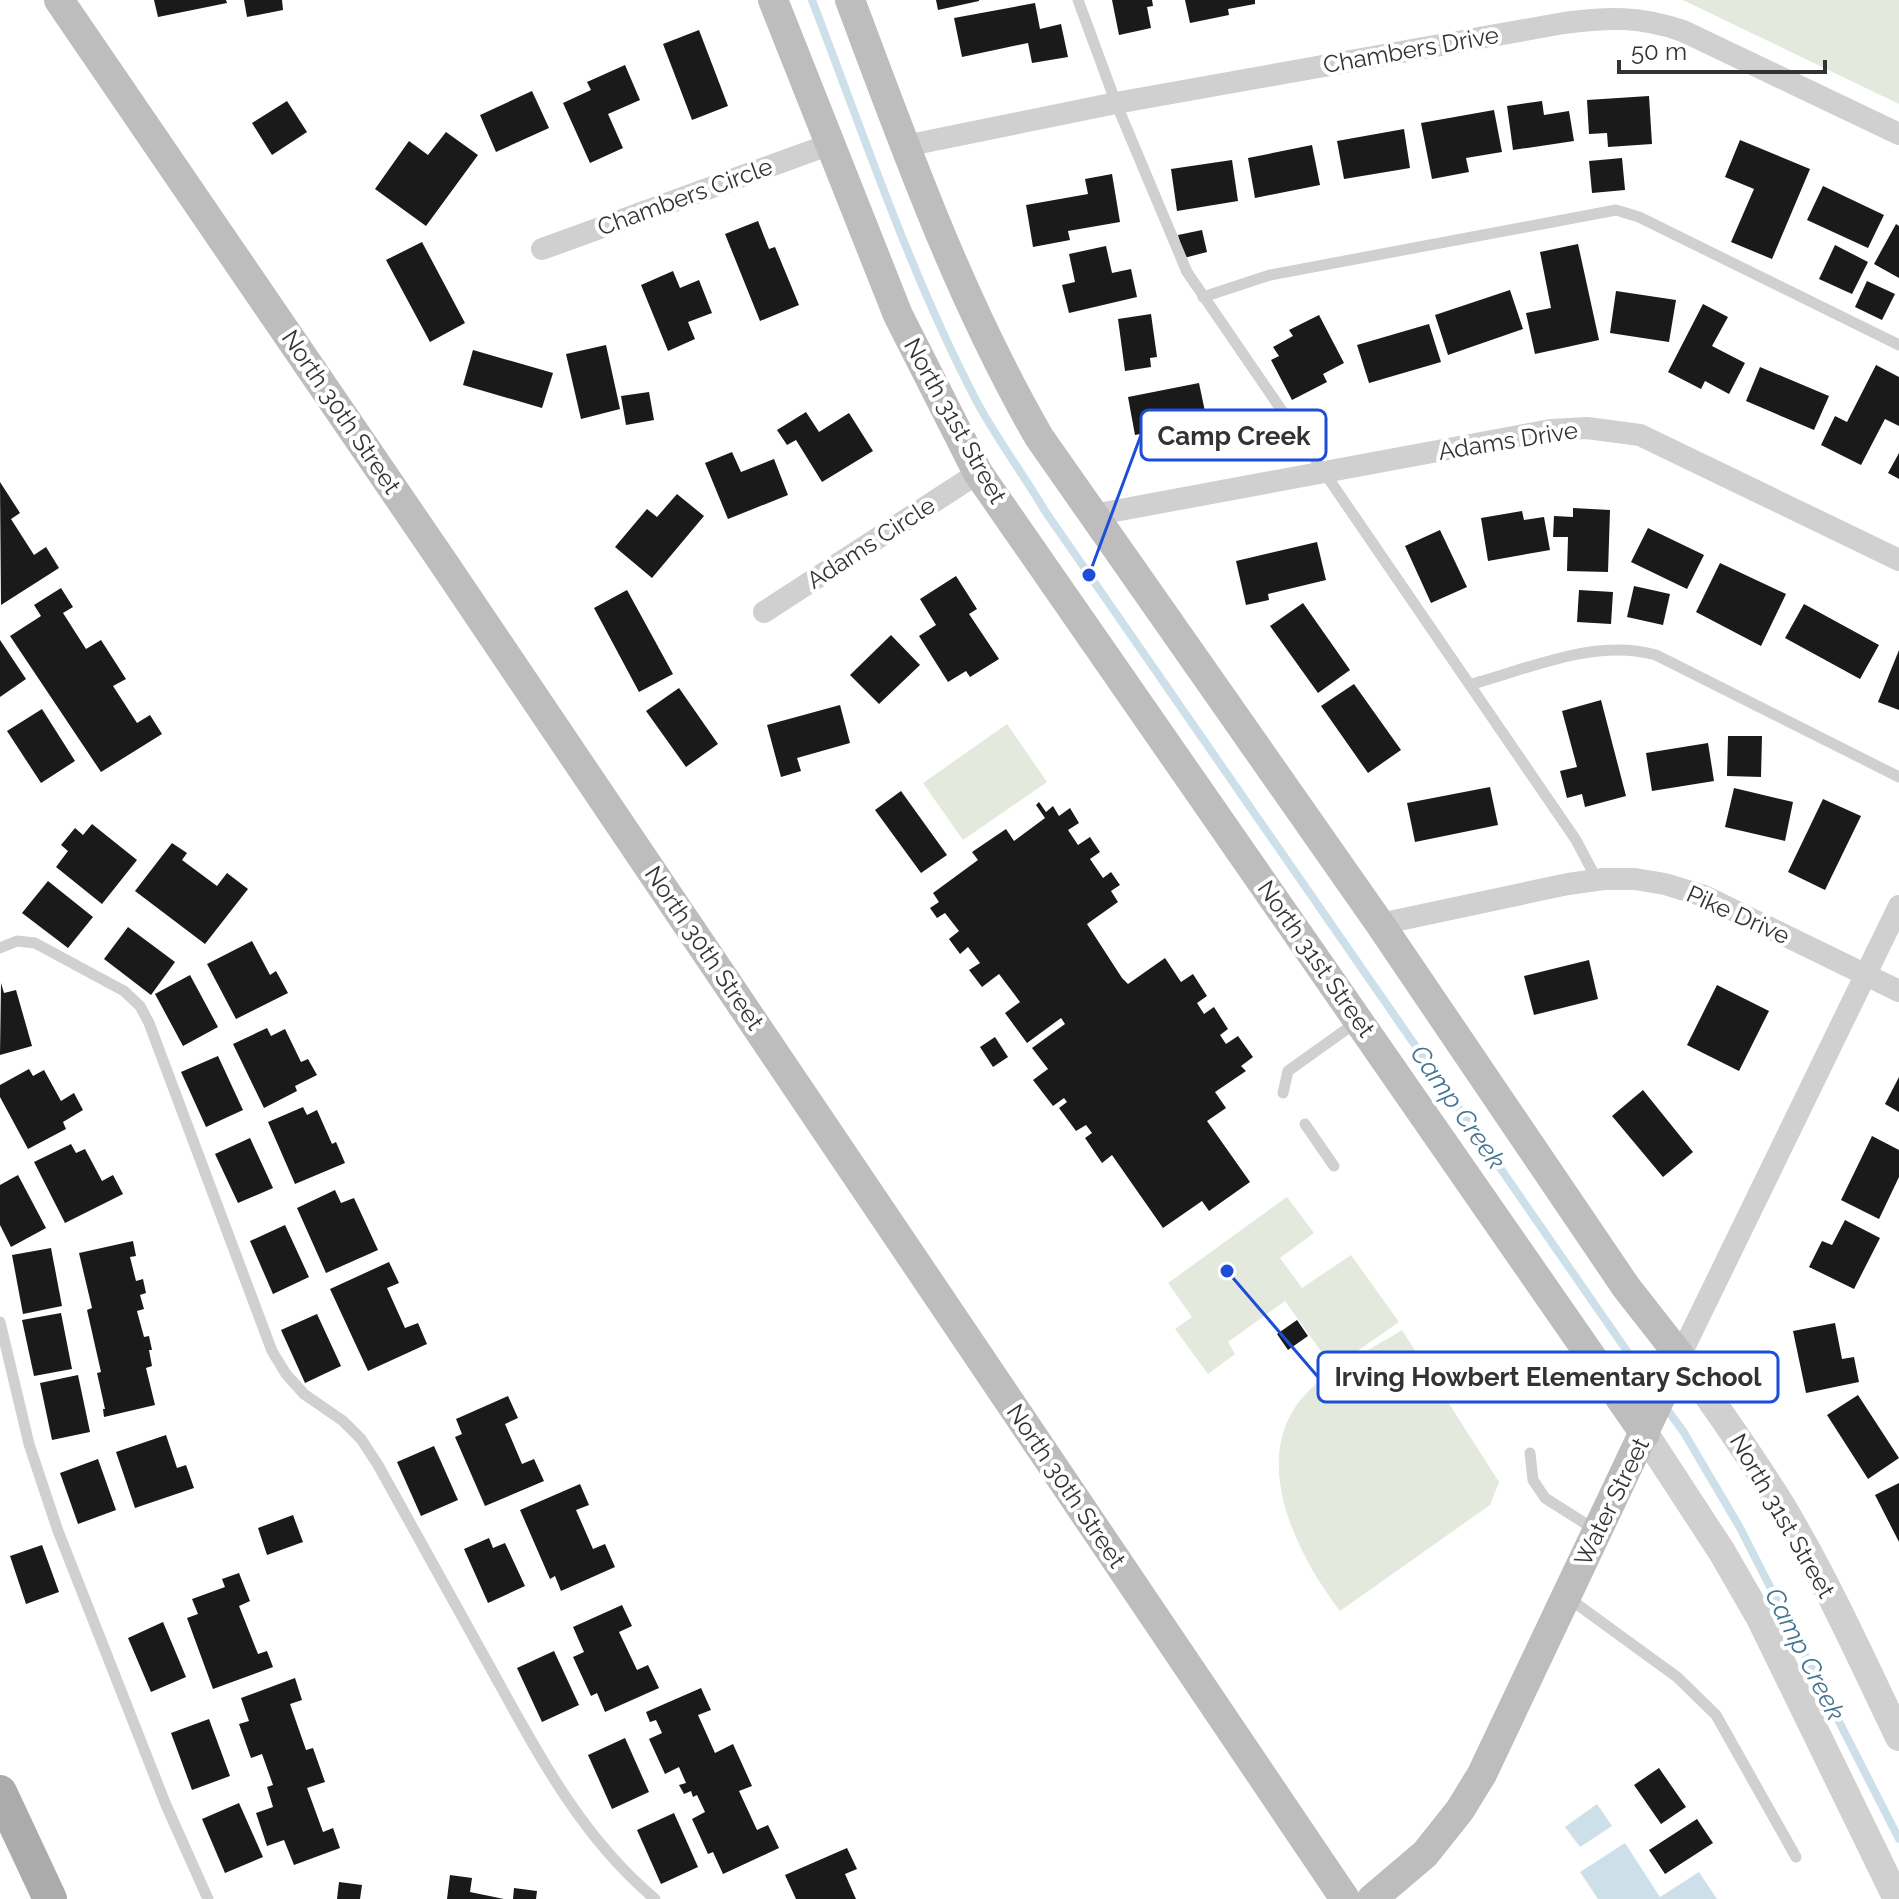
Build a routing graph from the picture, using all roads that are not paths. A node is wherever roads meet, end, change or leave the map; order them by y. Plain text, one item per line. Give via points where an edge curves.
1 (59, 0) edge
2 (773, 0) edge
3 (850, 0) edge
4 (1078, 0) edge
5 (1560, 0) edge
6 (1564, 23) junction
7 (1116, 103) junction
8 (1899, 134) edge
9 (828, 145) junction
10 (905, 146) junction
11 (542, 249) dead end
12 (1203, 297) junction
13 (1899, 345) edge
14 (978, 473) junction
15 (1322, 473) junction
16 (1093, 515) junction
17 (1899, 560) edge
18 (764, 612) dead end
19 (1472, 684) junction
20 (1899, 777) edge
21 (1597, 880) junction
22 (1899, 906) edge
23 (1380, 924) junction
24 (0, 948) edge
25 (1866, 975) junction
26 (1899, 991) edge
27 (1359, 1021) junction
28 (1283, 1093) dead end
29 (1305, 1124) dead end
30 (1334, 1166) dead end
31 (0, 1322) edge
32 (1680, 1356) junction
33 (1645, 1434) junction
34 (1530, 1453) dead end
35 (1598, 1532) junction
36 (1567, 1596) junction
37 (1899, 1737) edge
38 (0, 1792) edge
39 (1796, 1857) dead end
40 (50, 1899) edge
41 (208, 1899) edge
42 (655, 1899) edge
43 (1345, 1899) edge
44 (1372, 1899) edge
45 (1897, 1899) edge

1 - 43 main road, North 30th Street
2 - 9 main road, North 31st Street
3 - 10 main road, North 31st Street
4 - 7 lane
5 - 6 street
6 - 7 street, Chambers Drive
6 - 8 street, Chambers Drive via 1655,21
7 - 10 street, Chambers Drive
7 - 12 lane via 1177,252
9 - 11 street, Chambers Circle
9 - 14 main road, North 31st Street via 898,315
10 - 16 main road, North 31st Street via 992,351 1039,437
12 - 13 lane via 1270,275 1616,210
12 - 15 lane
14 - 18 street, Adams Circle
14 - 27 main road, North 31st Street
15 - 16 street, Adams Drive
15 - 17 street, Adams Drive via 1551,430 1617,430 1640,435
15 - 19 lane
16 - 23 main road, North 31st Street
19 - 20 lane via 1585,652 1637,649
19 - 21 lane
21 - 23 street, Pike Drive
21 - 25 street, Pike Drive via 1635,879 1704,896
22 - 25 street, Water Street
23 - 32 main road, North 31st Street via 1626,1287
24 - 42 lane via 17,941 35,943 124,991 140,1006 272,1351 304,1394 361,1439 548,1772 592,1836
25 - 26 street, Pike Drive
25 - 32 street, Water Street
27 - 28 lane via 1288,1071
27 - 33 main road, North 31st Street
29 - 30 lane
31 - 41 lane via 29,1444 58,1531
32 - 33 main road, Water Street
32 - 37 street, North 31st Street via 1783,1508
33 - 35 main road, Water Street
33 - 45 street, North 31st Street via 1760,1618
34 - 35 lane via 1533,1480 1545,1498
35 - 36 main road, Water Street
36 - 39 lane via 1677,1677 1716,1715
36 - 44 main road, Water Street via 1460,1810 1425,1854
38 - 40 main road

